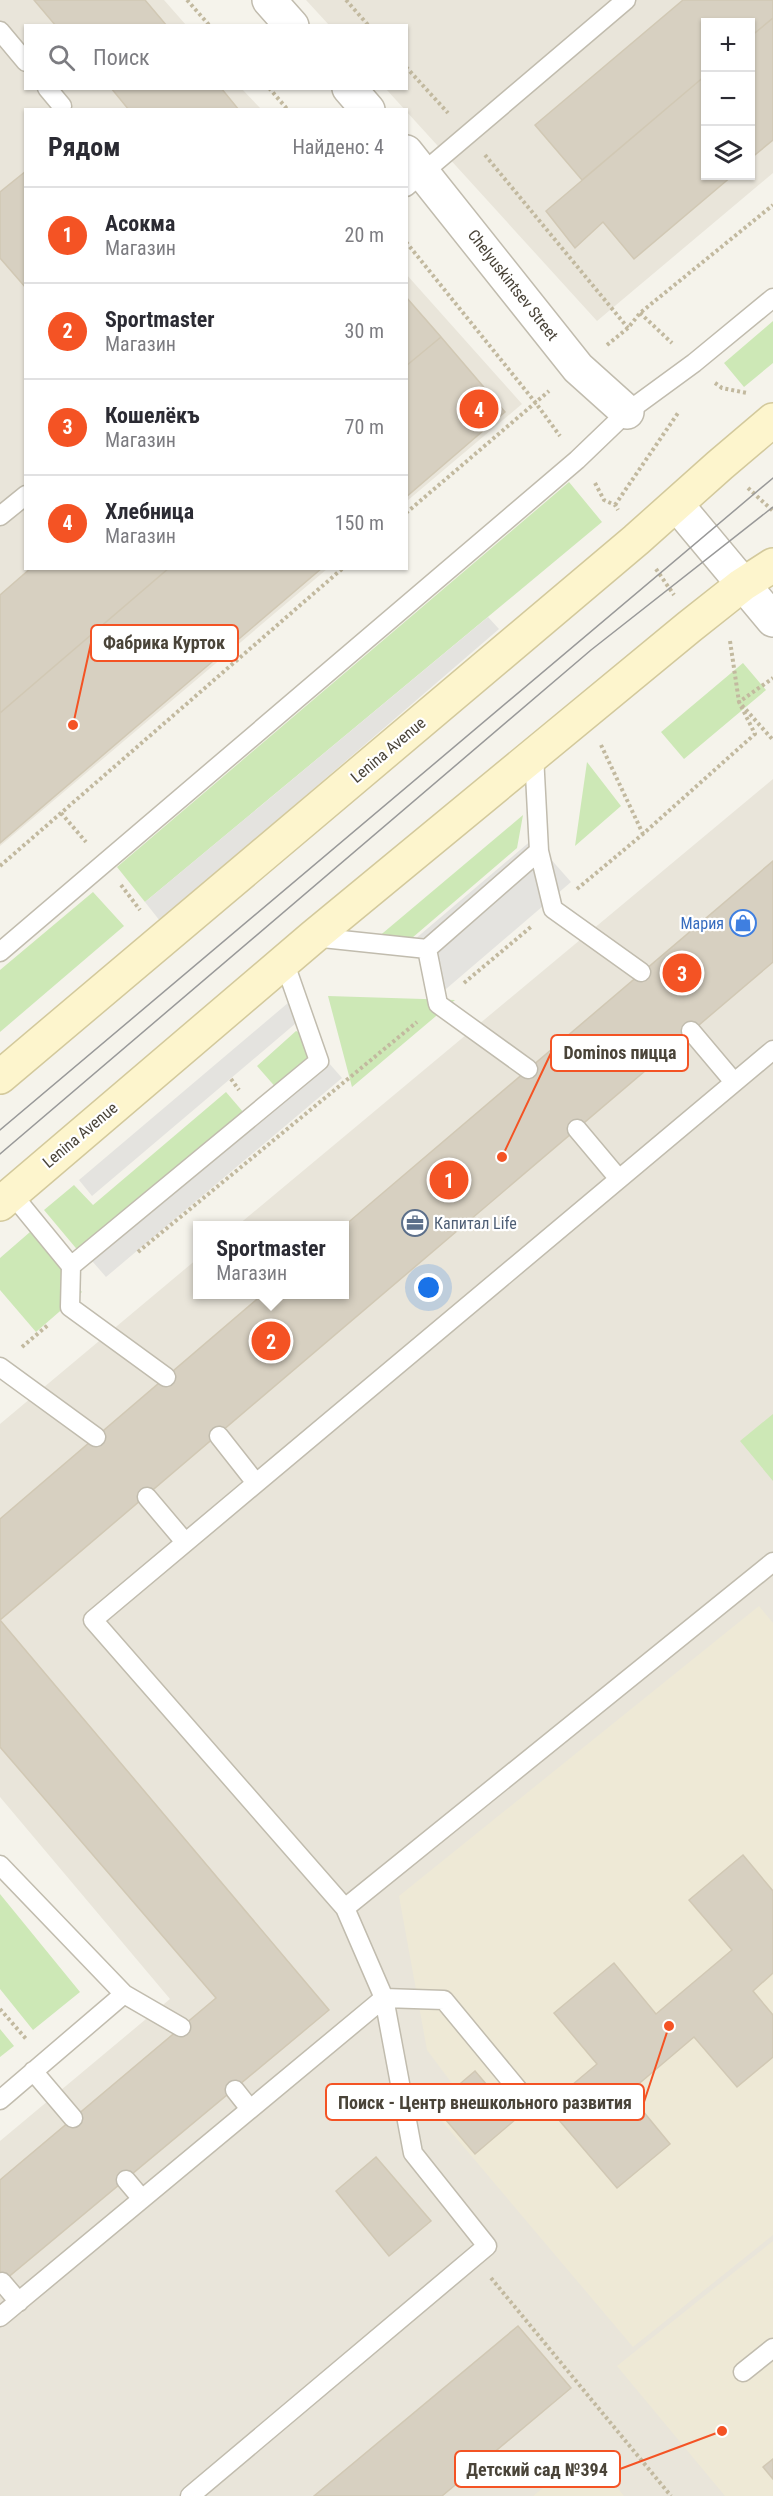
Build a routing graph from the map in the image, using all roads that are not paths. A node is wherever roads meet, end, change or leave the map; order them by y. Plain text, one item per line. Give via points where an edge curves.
1 (269, 0) edge
2 (626, 0) edge
3 (290, 24) edge
4 (0, 31) edge
5 (24, 60) edge
6 (49, 90) edge
7 (351, 90) edge
8 (62, 106) dead end
9 (366, 108) edge
10 (412, 170) edge
11 (773, 298) edge
12 (627, 412) junction
13 (773, 420) edge
14 (24, 497) edge
15 (677, 505) junction
16 (0, 516) edge
17 (773, 565) edge
18 (742, 585) junction
19 (773, 620) edge
20 (534, 755) junction
21 (539, 851) junction
22 (313, 937) junction
23 (427, 949) junction
24 (0, 951) edge
25 (284, 961) junction
26 (641, 972) dead end
27 (692, 1031) dead end
28 (773, 1050) edge
29 (528, 1069) dead end
30 (0, 1077) edge
31 (734, 1082) junction
32 (577, 1129) dead end
33 (619, 1179) junction
34 (6, 1199) edge
35 (70, 1266) junction
36 (0, 1367) edge
37 (166, 1377) dead end
38 (219, 1436) dead end
39 (96, 1437) dead end
40 (256, 1483) junction
41 (147, 1497) dead end
42 (185, 1542) junction
43 (773, 1562) edge
44 (0, 1865) edge
45 (345, 1908) junction
46 (124, 1994) junction
47 (384, 1998) junction
48 (181, 2027) dead end
49 (39, 2067) junction
50 (235, 2090) dead end
51 (525, 2098) dead end
52 (0, 2100) edge
53 (250, 2109) junction
54 (73, 2118) dead end
55 (126, 2180) dead end
56 (142, 2199) junction
57 (2, 2282) dead end
58 (19, 2302) junction
59 (0, 2317) edge
60 (773, 2348) edge
61 (743, 2372) dead end
62 (190, 2496) edge

1 - 3 street
2 - 10 lane via 467,134
4 - 5 lane
6 - 8 lane
7 - 9 street
10 - 12 street, Chelyuskintsev Street via 578,368
11 - 12 lane
12 - 24 lane via 577,460
13 - 15 main road, Lenina Avenue
14 - 16 lane
15 - 18 street
15 - 30 main road, Lenina Avenue
17 - 18 main road, Lenina Avenue
18 - 19 street
18 - 20 main road, Lenina Avenue
20 - 21 lane
20 - 22 main road, Lenina Avenue
21 - 23 lane
21 - 26 lane via 553,909
22 - 23 lane
22 - 25 main road, Lenina Avenue
23 - 29 lane via 438,1004
25 - 34 main road, Lenina Avenue
25 - 35 lane via 319,1061
27 - 31 lane
28 - 31 lane
31 - 33 lane
32 - 33 lane
33 - 40 lane
34 - 35 lane
35 - 37 lane via 70,1307
36 - 39 lane
38 - 40 lane
40 - 42 lane
41 - 42 lane
42 - 45 lane via 93,1620
43 - 45 lane
44 - 46 lane
45 - 47 lane
46 - 48 lane
46 - 49 lane
47 - 51 lane via 444,2000
47 - 53 lane
47 - 62 lane via 413,2153 487,2246
49 - 52 lane
49 - 54 lane
50 - 53 lane
53 - 56 lane
55 - 56 lane
56 - 58 lane
57 - 58 lane
58 - 59 lane
60 - 61 lane

